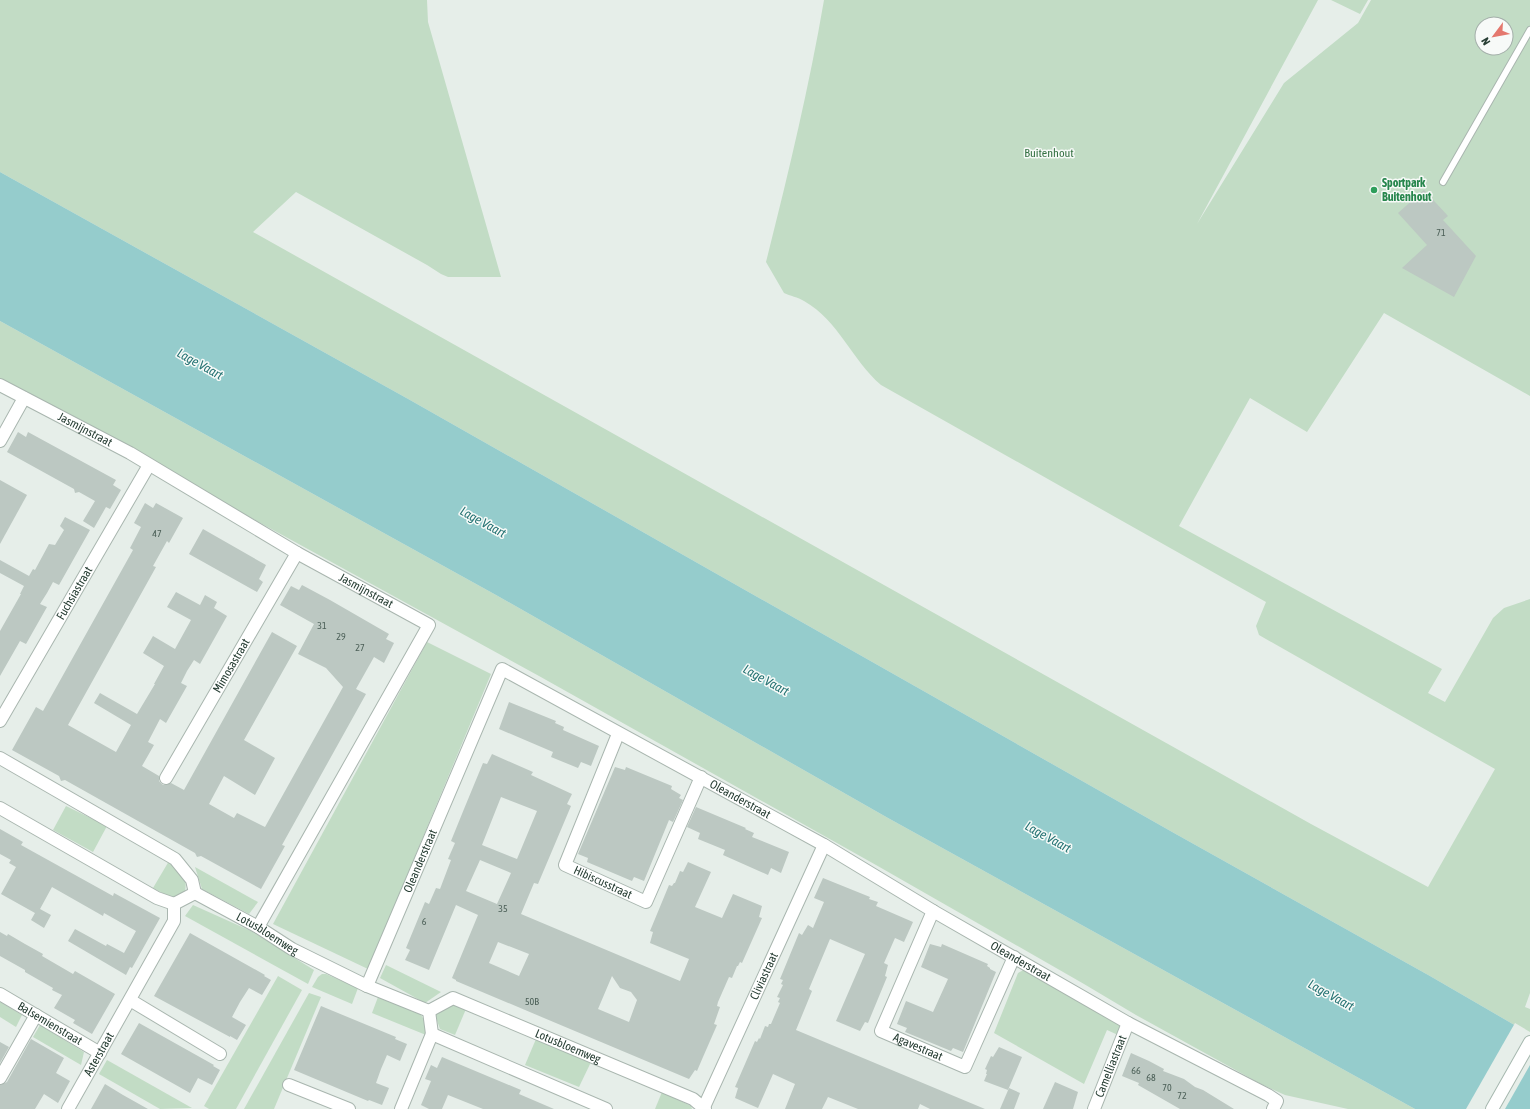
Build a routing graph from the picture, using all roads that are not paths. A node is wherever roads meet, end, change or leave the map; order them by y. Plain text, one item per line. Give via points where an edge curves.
1 (1530, 30) edge
2 (1443, 182) dead end
3 (0, 385) edge
4 (24, 398) junction
5 (0, 441) edge
6 (149, 465) junction
7 (297, 553) junction
8 (0, 721) edge
9 (618, 734) junction
10 (0, 758) edge
11 (701, 777) junction
12 (166, 778) dead end
13 (0, 808) edge
14 (824, 845) junction
15 (195, 893) junction
16 (174, 904) junction
17 (933, 911) junction
18 (258, 927) junction
19 (1014, 957) junction
20 (368, 986) junction
21 (0, 994) edge
22 (130, 1000) junction
23 (429, 1011) junction
24 (36, 1015) junction
25 (1128, 1023) junction
26 (432, 1034) junction
27 (1530, 1042) edge
28 (100, 1053) junction
29 (220, 1054) dead end
30 (0, 1078) edge
31 (289, 1085) dead end
32 (1275, 1105) edge
33 (705, 1108) edge
34 (68, 1109) edge
35 (349, 1109) edge
36 (401, 1109) edge
37 (606, 1109) edge
38 (1094, 1109) edge
39 (1492, 1109) edge

1 - 2 lane
3 - 4 street, Jasmijnstraat
4 - 5 street
4 - 6 street, Jasmijnstraat
6 - 7 street, Jasmijnstraat
6 - 8 street, Fuchsiastraat
7 - 12 street, Mimosastraat
7 - 18 street, Jasmijnstraat via 429,625
9 - 11 street, Oleanderstraat
9 - 11 street, Hibiscusstraat via 565,865 646,902
9 - 20 street, Oleanderstraat via 502,669
10 - 15 street via 175,859 192,880
11 - 14 street, Oleanderstraat
13 - 16 street via 157,898
14 - 17 street, Oleanderstraat
14 - 33 street, Cliviastraat
15 - 16 street
15 - 18 street, Lotusbloemweg
16 - 22 street, Asterstraat via 174,921
17 - 19 street, Oleanderstraat
17 - 19 street, Agavestraat via 881,1031 965,1067
18 - 20 street, Lotusbloemweg via 292,949
19 - 25 street, Oleanderstraat
20 - 23 street, Lotusbloemweg
21 - 24 street, Balsemienstraat
22 - 28 street, Asterstraat
22 - 29 street
23 - 26 street
23 - 33 street, Lotusbloemweg via 453,998 693,1099
24 - 28 street, Balsemienstraat
24 - 30 street
25 - 32 street, Oleanderstraat
25 - 38 street, Camelliastraat
26 - 36 street
26 - 37 street
27 - 39 street
28 - 34 street, Asterstraat
31 - 35 street

